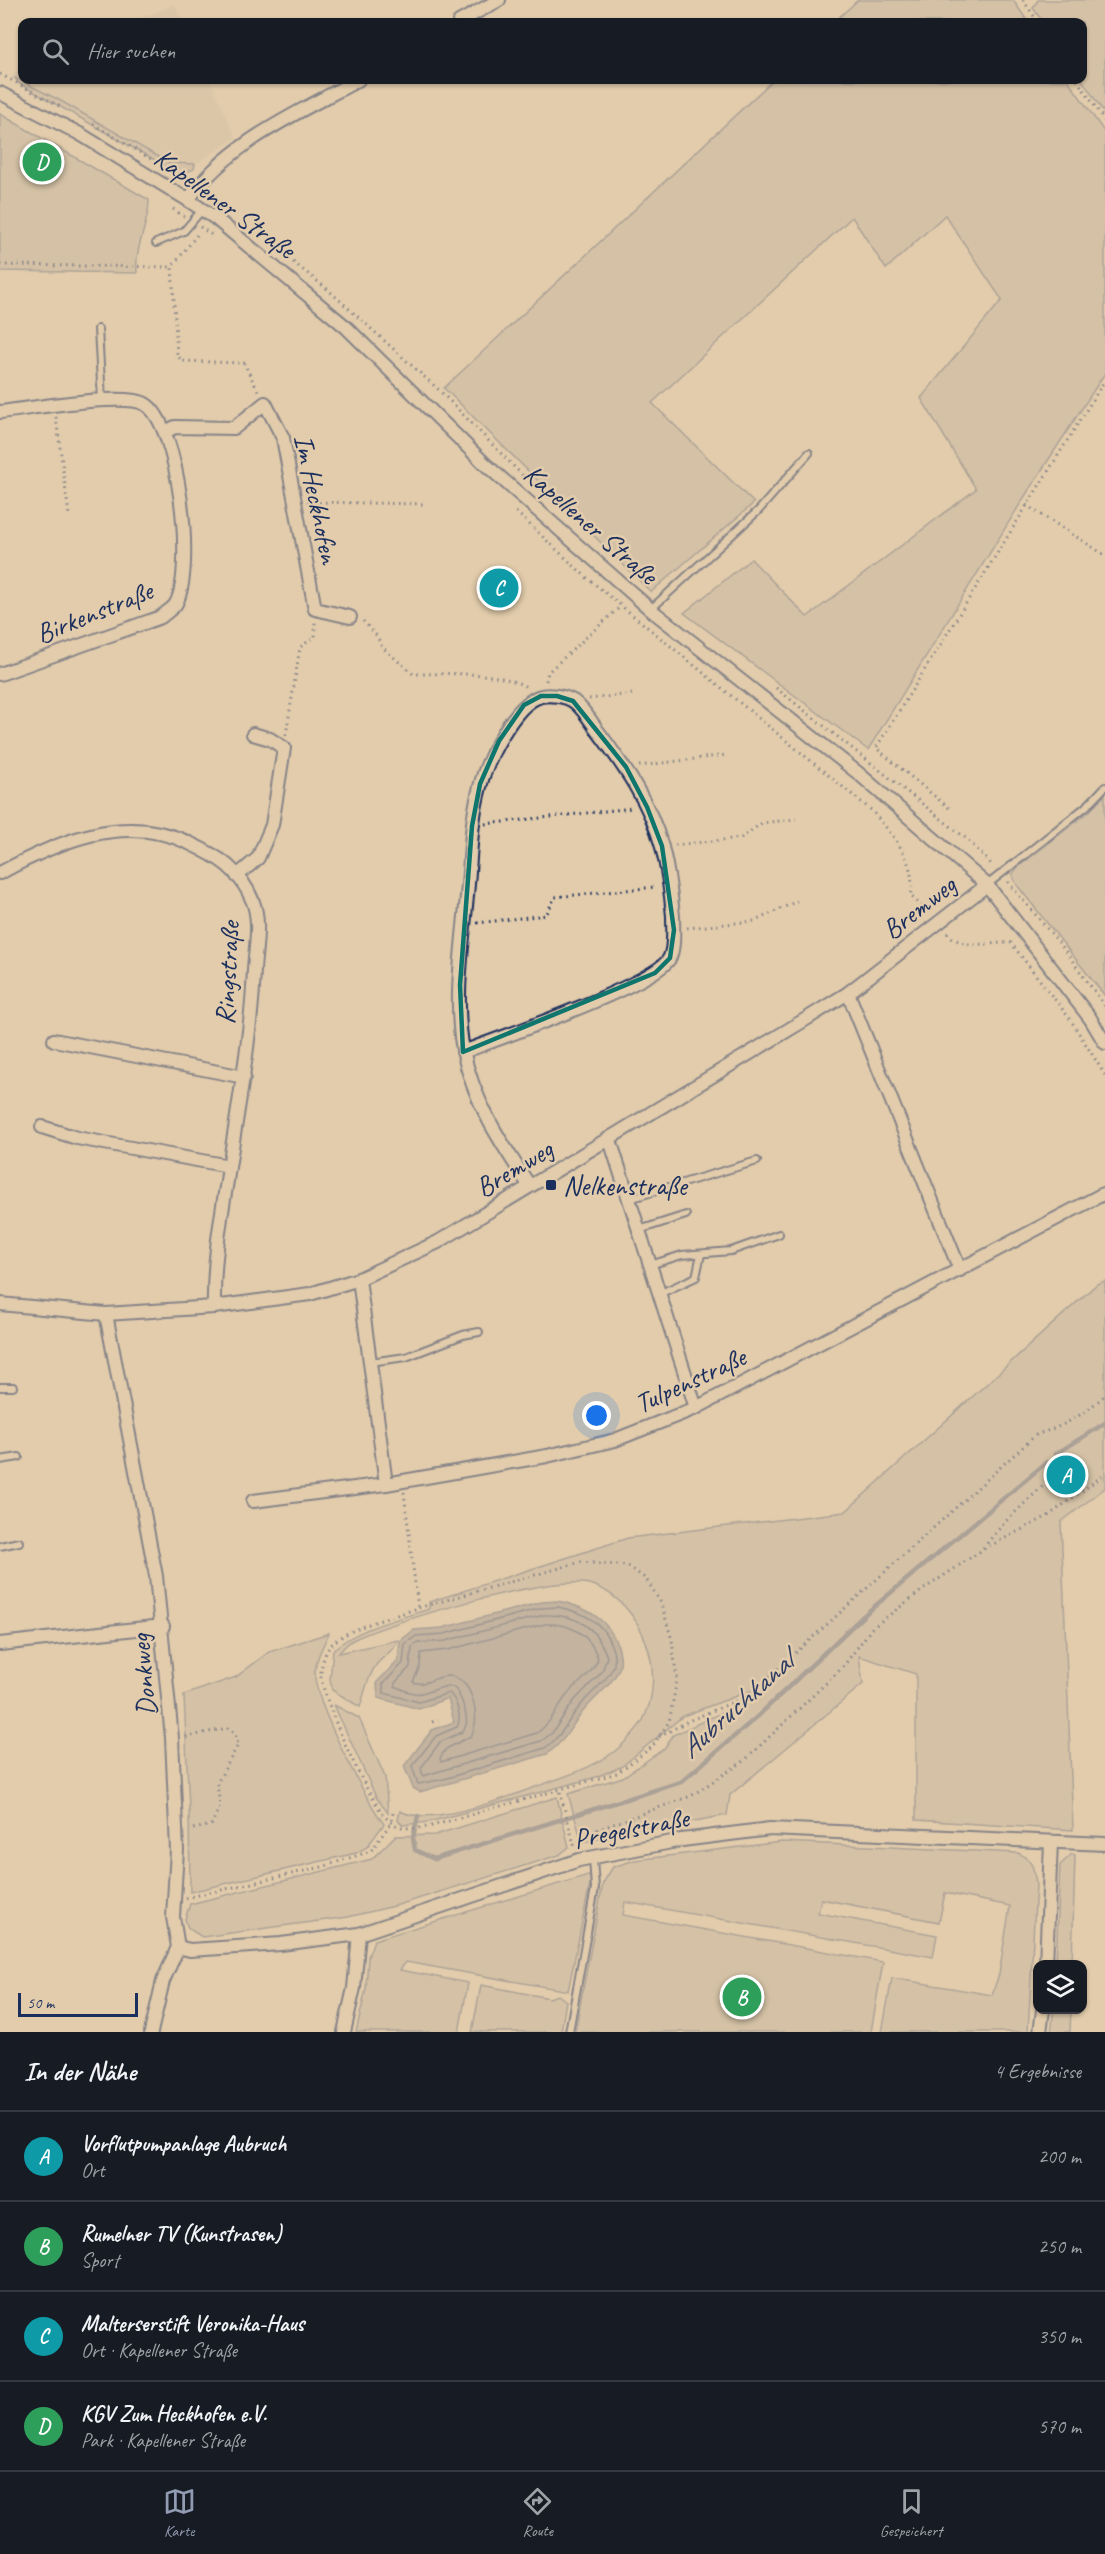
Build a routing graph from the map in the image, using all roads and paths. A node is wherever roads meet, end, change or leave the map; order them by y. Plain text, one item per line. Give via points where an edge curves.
1 (499, 0) edge
2 (1023, 0) edge
3 (466, 18) edge
4 (1035, 18) edge
5 (0, 74) edge
6 (18, 84) edge
7 (18, 84) edge
8 (351, 84) edge
9 (1080, 84) edge
10 (0, 93) edge
11 (61, 107) dead end
12 (1105, 121) edge
13 (93, 124) dead end
14 (170, 171) dead end
15 (188, 200) junction
16 (170, 207) dead end
17 (202, 210) junction
18 (194, 223) junction
19 (202, 228) junction
20 (219, 240) dead end
21 (156, 243) dead end
22 (272, 245) dead end
23 (138, 259) dead end
24 (0, 265) edge
25 (137, 267) junction
26 (172, 267) junction
27 (98, 329) dead end
28 (1105, 380) edge
29 (102, 401) junction
30 (265, 403) junction
31 (55, 406) junction
32 (0, 412) edge
33 (165, 432) junction
34 (809, 453) dead end
35 (527, 481) dead end
36 (295, 501) junction
37 (425, 504) dead end
38 (1026, 505) junction
39 (510, 506) dead end
40 (69, 515) dead end
41 (1105, 555) edge
42 (634, 594) junction
43 (621, 606) junction
44 (315, 609) junction
45 (650, 609) junction
46 (350, 617) joint
47 (0, 674) edge
48 (770, 684) dead end
49 (632, 694) dead end
50 (541, 696) junction
51 (573, 701) junction
52 (253, 734) dead end
53 (284, 748) junction
54 (727, 755) dead end
55 (626, 767) junction
56 (1105, 787) edge
57 (647, 807) junction
58 (949, 808) dead end
59 (796, 819) dead end
60 (471, 826) junction
61 (662, 846) junction
62 (0, 873) edge
63 (1001, 875) junction
64 (237, 876) junction
65 (670, 885) junction
66 (987, 885) junction
67 (797, 901) dead end
68 (938, 923) junction
69 (465, 925) junction
70 (674, 930) junction
71 (848, 993) junction
72 (1105, 1006) edge
73 (54, 1040) dead end
74 (1105, 1043) edge
75 (464, 1052) junction
76 (1105, 1076) edge
77 (244, 1077) junction
78 (42, 1127) dead end
79 (610, 1140) junction
80 (757, 1161) dead end
81 (229, 1166) junction
82 (529, 1185) junction
83 (1103, 1194) dead end
84 (629, 1199) junction
85 (686, 1215) dead end
86 (639, 1230) junction
87 (779, 1234) dead end
88 (701, 1254) junction
89 (650, 1265) junction
90 (960, 1269) junction
91 (359, 1279) junction
92 (659, 1294) junction
93 (0, 1304) edge
94 (214, 1307) junction
95 (106, 1314) junction
96 (479, 1332) dead end
97 (370, 1362) junction
98 (0, 1387) edge
99 (13, 1387) dead end
100 (1105, 1395) edge
101 (696, 1408) junction
102 (19, 1457) dead end
103 (0, 1460) edge
104 (1105, 1474) edge
105 (403, 1482) junction
106 (386, 1484) junction
107 (1044, 1485) dead end
108 (253, 1501) dead end
109 (19, 1542) dead end
110 (0, 1546) edge
111 (982, 1550) junction
112 (418, 1608) junction
113 (163, 1626) junction
114 (0, 1644) edge
115 (438, 1720) dead end
116 (432, 1722) dead end
117 (172, 1738) junction
118 (658, 1738) junction
119 (560, 1792) junction
120 (393, 1813) dead end
121 (391, 1823) junction
122 (177, 1831) junction
123 (1051, 1842) junction
124 (1105, 1844) edge
125 (593, 1858) junction
126 (579, 1860) junction
127 (175, 1898) junction
128 (359, 1934) junction
129 (178, 1947) junction
130 (1046, 1960) edge
131 (1042, 2014) edge
132 (152, 2032) edge
133 (344, 2032) edge
134 (569, 2032) edge
135 (1040, 2032) edge

1 - 3 street
2 - 4 path
5 - 7 path
6 - 11 path
8 - 15 street via 249,141 222,162
9 - 12 path
10 - 15 street, Kapellener Straße via 80,134
13 - 14 path
15 - 17 street, Kapellener Straße
16 - 18 path
17 - 18 lane
17 - 42 street, Kapellener Straße via 346,327 485,464
18 - 19 path
18 - 21 lane
19 - 20 path
19 - 26 path
22 - 35 path via 440,391
23 - 25 path
24 - 25 path
25 - 26 path
26 - 30 path via 177,355 182,361 244,363
27 - 29 lane
28 - 38 path
29 - 31 street, Birkenstraße
29 - 33 street, Birkenstraße via 144,403 157,414
30 - 33 street, Im Heckhofen via 234,428 175,427
30 - 36 street, Im Heckhofen via 283,438
31 - 32 street, Birkenstraße
31 - 40 path
33 - 47 street, Birkenstraße via 181,501 181,583 175,605 161,617
34 - 45 lane via 759,510
36 - 37 path
36 - 44 street, Im Heckhofen
38 - 41 path
38 - 58 path via 876,748
39 - 43 path
42 - 43 path
42 - 45 street, Kapellener Straße
43 - 50 path via 548,672
43 - 68 path via 871,810 896,839 912,871 911,896
44 - 46 street, Im Heckhofen
44 - 53 path via 315,637 300,647
45 - 66 street, Kapellener Straße via 858,774
46 - 50 path via 364,621 382,647 413,674 472,675 519,682
48 - 63 path via 968,840
49 - 51 path
50 - 51 street
50 - 60 street via 524,705 499,741 480,784
51 - 55 street
52 - 53 street
53 - 64 street via 272,825 258,858
54 - 55 path
55 - 57 street
56 - 63 lane
57 - 60 path
57 - 61 street
59 - 61 path via 762,823 741,838
60 - 69 street
61 - 65 street
62 - 64 street, Ringstraße via 67,840 102,831 145,831 179,838 223,859
63 - 66 lane
63 - 72 path via 1061,945
64 - 77 street, Ringstraße via 253,903 256,924
65 - 69 path via 555,897 546,915
65 - 70 street
66 - 68 street, Bremweg
66 - 74 street, Kapellener Straße
67 - 70 path via 755,921
68 - 71 street, Bremweg
68 - 76 path via 956,942 1011,943 1070,1019
69 - 75 street via 459,1019
70 - 75 street via 670,958 655,973
71 - 79 street, Bremweg
71 - 90 street
73 - 77 street
75 - 82 street via 476,1097
77 - 81 street, Ringstraße
78 - 81 street via 77,1138
79 - 82 street, Bremweg
79 - 84 street
80 - 84 lane
81 - 94 street, Ringstraße via 213,1270
82 - 91 street, Bremweg via 438,1242
83 - 90 street, Tulpenstraße
84 - 86 street
85 - 86 lane
86 - 89 street
87 - 88 lane via 731,1251
88 - 89 lane via 682,1255
88 - 92 lane via 696,1277
89 - 92 street
90 - 101 street, Tulpenstraße
91 - 94 street, Bremweg via 310,1294
91 - 97 street
92 - 101 street
93 - 95 street, Bremweg
94 - 95 street, Bremweg
95 - 113 street, Donkweg via 141,1486
96 - 97 lane via 406,1357
97 - 106 street
98 - 99 lane
100 - 118 path via 1068,1423 1037,1434 748,1696
101 - 105 street, Tulpenstraße via 615,1440
102 - 103 lane
104 - 111 path via 1048,1516
105 - 106 street, Tulpenstraße
105 - 112 path
106 - 108 street, Tulpenstraße
107 - 111 path
109 - 110 lane
111 - 125 path via 873,1628 842,1668 744,1761 691,1796 591,1832
112 - 118 path via 581,1562 628,1566 646,1579 661,1603 672,1640 677,1680 669,1722
112 - 121 path via 348,1632 328,1649 320,1675 342,1736 380,1812
113 - 114 street
113 - 117 street, Donkweg
115 - 116 path
117 - 122 street, Donkweg
117 - 122 path via 227,1728 235,1733 238,1744 217,1784 220,1806 211,1825
118 - 119 path via 617,1773
119 - 121 path via 428,1827 405,1828
119 - 126 path
120 - 121 path
121 - 127 path via 371,1851 322,1867 190,1898
122 - 127 street, Donkweg
123 - 124 street, Pregelstraße
123 - 125 street, Pregelstraße via 770,1829 682,1840
123 - 130 street
125 - 126 street, Pregelstraße
125 - 134 lane via 595,1888
126 - 128 street, Pregelstraße
127 - 129 street, Donkweg via 173,1917
128 - 129 street, Pregelstraße via 281,1944 190,1950
128 - 133 street via 354,1988
129 - 132 street via 163,1981
131 - 135 street

